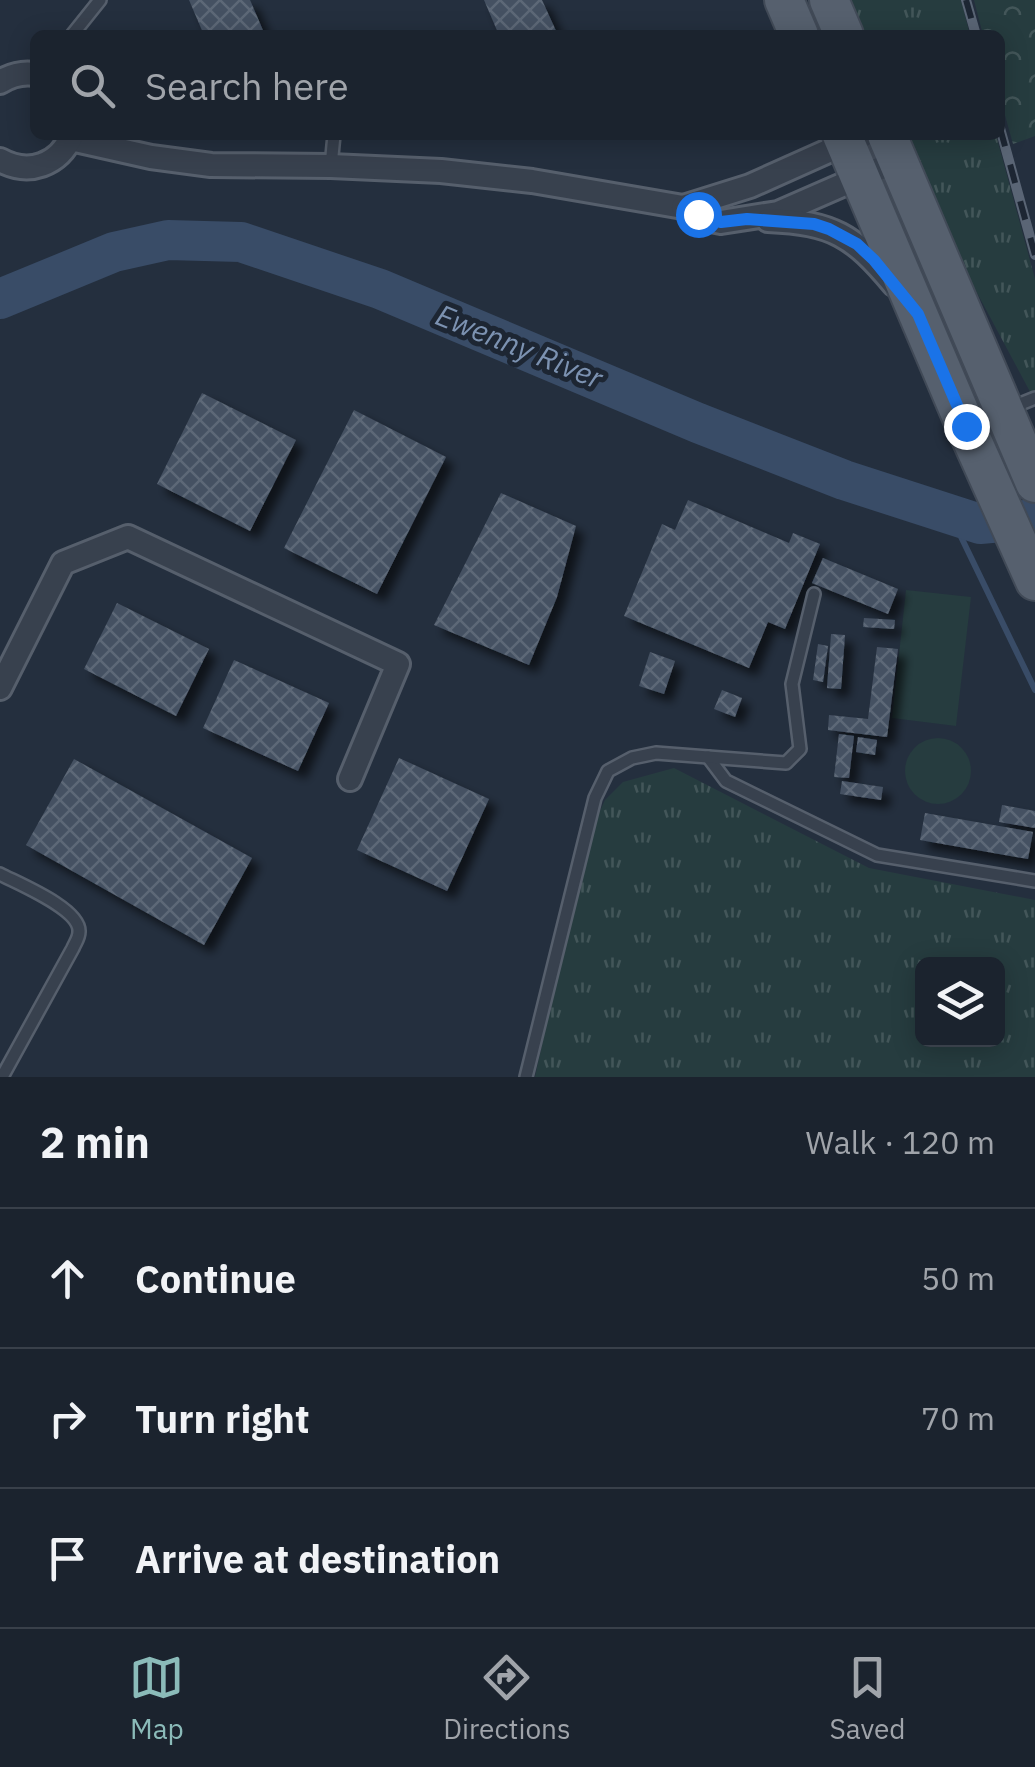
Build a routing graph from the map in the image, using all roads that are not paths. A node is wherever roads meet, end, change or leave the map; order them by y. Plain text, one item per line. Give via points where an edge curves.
1 (100, 0) edge
2 (784, 0) edge
3 (829, 0) edge
4 (76, 30) edge
5 (797, 30) edge
6 (842, 30) edge
7 (30, 73) edge
8 (3, 76) edge
9 (70, 140) edge
10 (84, 140) edge
11 (333, 140) edge
12 (853, 147) edge
13 (892, 148) edge
14 (0, 160) edge
15 (330, 166) junction
16 (683, 206) junction
17 (747, 219) junction
18 (918, 314) junction
19 (1016, 409) edge
20 (1035, 484) edge
21 (1035, 581) edge
22 (814, 594) dead end
23 (0, 688) edge
24 (708, 757) junction
25 (350, 779) dead end
26 (0, 874) edge
27 (1035, 881) edge
28 (2, 1077) edge
29 (526, 1077) edge

1 - 4 lane
2 - 5 main road
3 - 6 main road
7 - 8 street
9 - 14 street via 47,164 30,168
10 - 15 street via 211,164
11 - 15 lane
12 - 13 street
12 - 16 street
12 - 17 street via 778,212
12 - 18 main road
13 - 19 main road
15 - 16 street via 532,181
16 - 17 street via 711,220
17 - 18 street via 814,224 845,237 874,260
18 - 21 main road
19 - 20 main road
22 - 24 lane via 792,684 800,749 786,763
23 - 25 street via 63,562 128,537 398,664
24 - 27 lane via 726,781 877,855
24 - 29 lane via 656,753 608,772 594,798
26 - 28 lane via 61,906 76,918 80,932

